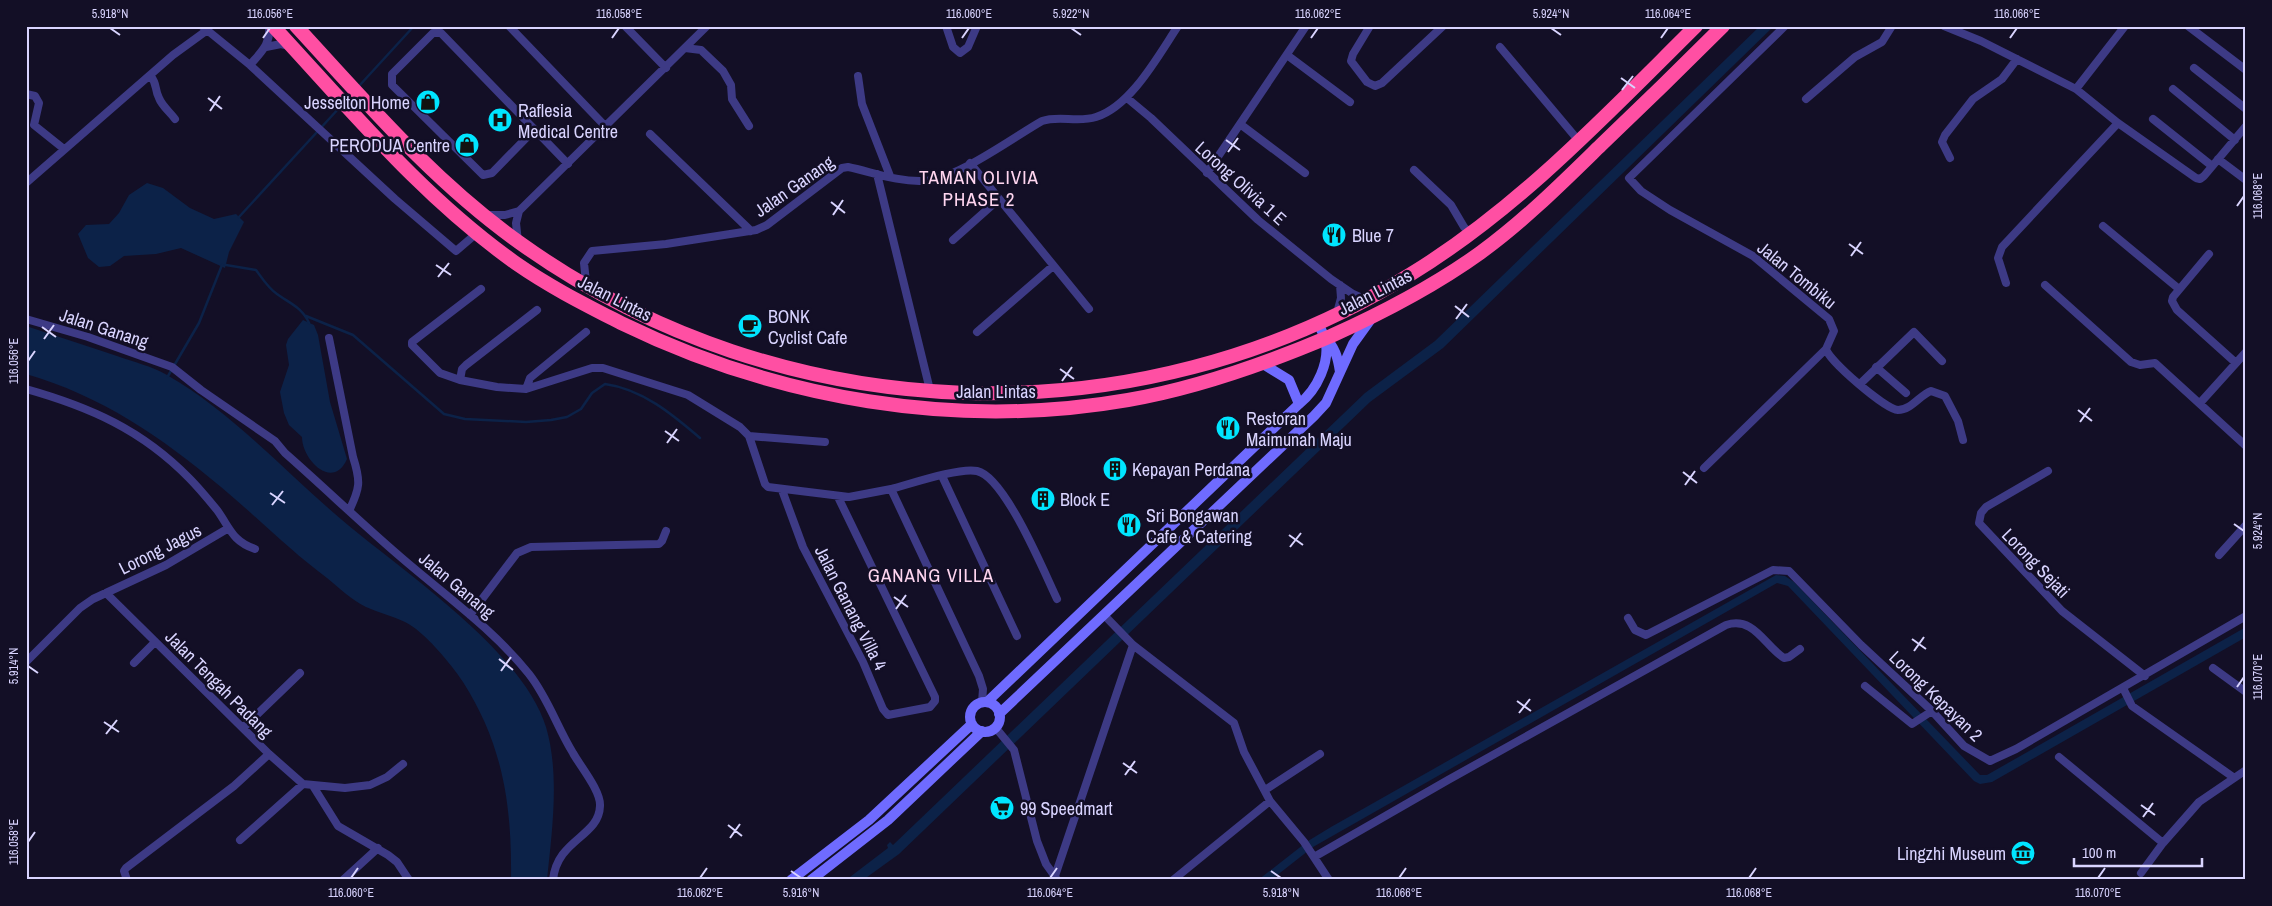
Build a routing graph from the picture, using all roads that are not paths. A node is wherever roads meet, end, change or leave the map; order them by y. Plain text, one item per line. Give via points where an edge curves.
1 (269, 26) edge
2 (273, 26) edge
3 (296, 26) edge
4 (508, 26) edge
5 (625, 26) edge
6 (707, 26) edge
7 (946, 26) edge
8 (977, 26) edge
9 (1178, 26) edge
10 (1306, 26) edge
11 (1370, 26) edge
12 (1444, 26) edge
13 (1696, 26) edge
14 (1723, 26) edge
15 (1785, 26) edge
16 (1892, 26) edge
17 (1944, 26) edge
18 (2125, 26) edge
19 (2188, 26) edge
20 (204, 28) edge
21 (266, 47) junction
22 (293, 47) junction
23 (1500, 47) dead end
24 (685, 48) junction
25 (1287, 55) junction
26 (2017, 59) junction
27 (250, 64) junction
28 (666, 68) junction
29 (2194, 68) dead end
30 (2246, 70) edge
31 (150, 75) junction
32 (858, 76) dead end
33 (2076, 89) junction
34 (2173, 89) dead end
35 (26, 94) edge
36 (1127, 98) junction
37 (1806, 100) dead end
38 (1350, 102) dead end
39 (2246, 109) edge
40 (175, 119) dead end
41 (2153, 119) dead end
42 (2118, 123) junction
43 (1240, 124) junction
44 (749, 126) dead end
45 (2246, 126) edge
46 (606, 127) junction
47 (534, 130) junction
48 (650, 134) dead end
49 (1578, 140) junction
50 (2235, 140) junction
51 (64, 149) junction
52 (1950, 158) dead end
53 (2218, 159) junction
54 (970, 163) junction
55 (568, 164) junction
56 (2212, 166) junction
57 (1414, 170) dead end
58 (1207, 173) junction
59 (1305, 173) dead end
60 (877, 174) junction
61 (890, 176) junction
62 (2246, 180) edge
63 (26, 182) edge
64 (999, 199) junction
65 (519, 212) junction
66 (482, 214) junction
67 (2103, 226) dead end
68 (751, 231) junction
69 (477, 233) junction
70 (1472, 234) junction
71 (953, 240) dead end
72 (518, 242) junction
73 (1482, 251) junction
74 (2209, 254) dead end
75 (584, 263) junction
76 (1426, 264) junction
77 (1054, 266) junction
78 (561, 270) junction
79 (2006, 283) dead end
80 (1340, 285) junction
81 (2044, 285) dead end
82 (588, 286) junction
83 (480, 289) dead end
84 (2179, 289) junction
85 (1368, 300) junction
86 (1089, 309) dead end
87 (537, 310) dead end
88 (1336, 316) junction
89 (26, 318) edge
90 (1371, 318) junction
91 (1318, 323) junction
92 (586, 332) dead end
93 (977, 332) dead end
94 (328, 338) dead end
95 (1325, 338) junction
96 (1826, 349) junction
97 (2246, 352) edge
98 (1942, 361) dead end
99 (2236, 363) junction
100 (1262, 364) junction
101 (1876, 367) junction
102 (1340, 373) junction
103 (460, 380) junction
104 (1860, 384) junction
105 (890, 388) junction
106 (26, 389) edge
107 (526, 389) junction
108 (931, 393) junction
109 (1906, 393) dead end
110 (2200, 403) junction
111 (1299, 404) junction
112 (891, 405) junction
113 (749, 436) junction
114 (1963, 440) dead end
115 (825, 442) dead end
116 (2246, 446) edge
117 (1704, 468) dead end
118 (2048, 471) dead end
119 (942, 476) junction
120 (891, 489) junction
121 (782, 490) junction
122 (838, 497) junction
123 (349, 511) junction
124 (2246, 525) edge
125 (227, 529) junction
126 (666, 531) dead end
127 (255, 549) dead end
128 (2219, 555) dead end
129 (106, 593) junction
130 (1057, 599) dead end
131 (470, 615) junction
132 (1104, 615) junction
133 (2246, 616) edge
134 (1628, 618) dead end
135 (1018, 636) dead end
136 (155, 642) junction
137 (1134, 644) junction
138 (1800, 649) dead end
139 (26, 662) edge
140 (134, 663) dead end
141 (2213, 668) dead end
142 (300, 673) dead end
143 (2145, 676) junction
144 (1864, 686) dead end
145 (2124, 690) junction
146 (2246, 692) edge
147 (985, 702) junction
148 (1929, 713) junction
149 (999, 714) junction
150 (972, 724) junction
151 (243, 728) junction
152 (998, 731) junction
153 (982, 732) junction
154 (270, 754) junction
155 (1320, 754) dead end
156 (2059, 757) dead end
157 (403, 764) dead end
158 (2246, 770) edge
159 (2233, 777) junction
160 (303, 784) junction
161 (313, 786) junction
162 (1265, 790) junction
163 (1270, 801) junction
164 (240, 840) dead end
165 (2163, 843) junction
166 (378, 848) junction
167 (1313, 855) junction
168 (2141, 873) dead end
169 (1057, 878) edge
170 (126, 880) edge
171 (343, 880) edge
172 (409, 880) edge
173 (553, 880) edge
174 (791, 880) edge
175 (811, 880) edge
176 (1173, 880) edge
177 (1329, 880) edge

1 - 21 street via 270,38
2 - 22 highway, Jalan Lintas
3 - 66 highway, Jalan Lintas via 395,136
4 - 46 street
5 - 28 street
6 - 24 street
7 - 8 street via 953,47 960,54 968,47
9 - 36 street, Jalan Ganang
10 - 25 street
11 - 12 street via 1351,61 1367,82 1375,86
13 - 49 highway, Jalan Lintas
14 - 73 highway, Jalan Lintas via 1533,211
15 - 96 street, Jalan Tombiku via 1629,178 1641,191 1670,210 1752,256 1829,319 1834,331
16 - 37 street via 1882,42 1856,57
17 - 26 street
18 - 33 street
19 - 30 street
20 - 27 street
20 - 31 street
21 - 22 street via 281,44
21 - 27 street
22 - 69 highway, Jalan Lintas via 422,186
23 - 49 street
24 - 28 street
24 - 44 street via 701,50 723,71 731,85 732,99
25 - 38 street
25 - 43 street
26 - 33 street
26 - 52 street via 2002,79 1973,99 1945,134 1942,142
27 - 69 street via 456,251
28 - 46 street
29 - 39 street
31 - 40 street via 156,83 160,102
31 - 51 street
32 - 61 street via 862,104
33 - 42 street
34 - 50 street
35 - 51 street via 35,96 39,103 34,125
36 - 54 street, Jalan Ganang via 1097,117 1042,121
36 - 58 street, Lorong Olivia 1 E
41 - 56 street
42 - 56 street via 2196,178 2200,179
42 - 79 street via 2002,247 1998,258
43 - 58 street
43 - 59 street
45 - 50 street
46 - 55 street
47 - 47 street via 492,173 480,174 392,85 392,74 433,33 441,33
47 - 55 street
48 - 68 street
49 - 70 highway, Jalan Lintas
50 - 53 street
51 - 63 street
53 - 56 street
53 - 62 street
54 - 61 street, Jalan Ganang via 932,180
54 - 64 street
55 - 65 street
57 - 70 street via 1451,205
58 - 80 street, Lorong Olivia 1 E via 1268,228
60 - 61 street, Jalan Ganang
60 - 68 street, Jalan Ganang via 842,168 767,225
60 - 108 street
64 - 71 street
64 - 77 street
65 - 66 street
65 - 72 street via 516,223
66 - 72 highway, Jalan Lintas
67 - 84 street
68 - 75 street, Jalan Ganang via 666,244 596,250
69 - 112 highway, Jalan Lintas via 565,294 662,343 765,379
70 - 76 highway, Jalan Lintas
72 - 78 highway, Jalan Lintas
73 - 76 highway via 1474,245 1464,247
73 - 90 highway, Jalan Lintas
74 - 84 street
75 - 78 street, Jalan Ganang via 572,270
75 - 82 street
76 - 85 highway, Jalan Lintas
77 - 86 street
77 - 93 street
78 - 82 highway, Jalan Lintas
80 - 85 street, Lorong Olivia 1 E
80 - 88 street via 1341,298
81 - 110 street via 2131,362 2140,365 2155,363
82 - 105 highway, Jalan Lintas via 660,323 770,364
83 - 103 street via 412,342 440,373
84 - 99 street via 2172,301 2177,310
85 - 88 highway, Jalan Lintas
87 - 103 street via 466,365
88 - 91 highway, Jalan Lintas
89 - 123 street, Jalan Ganang via 88,336 174,368 275,441
90 - 95 highway, Jalan Lintas
90 - 102 street via 1353,344
91 - 95 street
91 - 108 highway, Jalan Lintas via 1256,349 1160,376 1047,391
92 - 107 street via 530,378
94 - 123 street via 353,457 360,476
95 - 100 highway, Jalan Lintas
95 - 102 street via 1334,347
95 - 111 street via 1325,356 1319,380
96 - 104 street via 1830,358
96 - 117 street
97 - 99 street
98 - 101 street via 1914,332
99 - 110 street
100 - 111 street via 1289,380
100 - 112 highway, Jalan Lintas via 1191,386 1103,404 1002,411
101 - 104 street
101 - 109 street
102 - 132 street via 1326,403 1314,416
103 - 107 street
104 - 114 street via 1896,410 1906,408 1931,391 1945,396
105 - 108 highway, Jalan Lintas
105 - 112 highway via 886,397
106 - 125 street via 96,412 146,442 198,488 226,522
107 - 113 street via 592,368 603,368 688,395
110 - 116 street
111 - 147 street
113 - 115 street
113 - 121 street via 765,484
118 - 143 street, Lorong Sejati via 1986,508 1979,523 2062,611
119 - 120 street
119 - 130 street via 969,470 982,472 995,484 1010,504
119 - 135 street
120 - 122 street
120 - 147 street via 979,676
121 - 122 street
121 - 122 street, Jalan Ganang Villa 4 via 803,547 863,662 883,709 888,714 930,707 935,697
123 - 131 street, Jalan Ganang
124 - 128 street
125 - 127 street via 240,542
125 - 129 street, Lorong Jagus via 166,565
126 - 131 street via 659,544 531,547 517,553
129 - 136 street, Jalan Tengah Padang
129 - 139 street via 80,608
131 - 173 street, Jalan Ganang via 530,675 600,800 596,821 564,851
132 - 137 street
132 - 149 street
133 - 143 street, Lorong Kepayan 2
134 - 148 street, Lorong Kepayan 2 via 1635,630 1646,635 1774,570 1784,569 1794,574
136 - 140 street
136 - 151 street, Jalan Tengah Padang
137 - 162 street via 1234,723 1244,752
137 - 169 street
138 - 167 street via 1784,658 1756,631 1733,622
141 - 146 street
142 - 151 street
143 - 145 street, Lorong Kepayan 2
144 - 148 street via 1909,723 1917,723
145 - 148 street, Lorong Kepayan 2 via 1990,761 1964,746
145 - 159 street via 2132,706
147 - 149 street via 995,706
147 - 150 street via 971,710
149 - 152 street
150 - 153 street
150 - 174 street via 869,820
151 - 154 street, Jalan Tengah Padang
152 - 153 street
152 - 169 street via 1014,750 1037,841 1046,864
153 - 175 street via 888,820
154 - 160 street
154 - 170 street, Jalan Tengah Padang via 234,786 126,868
155 - 162 street
156 - 165 street
157 - 161 street via 370,786
158 - 159 street
159 - 165 street via 2199,802
160 - 161 street
160 - 164 street
161 - 166 street via 338,826
162 - 163 street
163 - 167 street
163 - 176 street
165 - 168 street
166 - 171 street
166 - 172 street via 396,862
167 - 177 street

